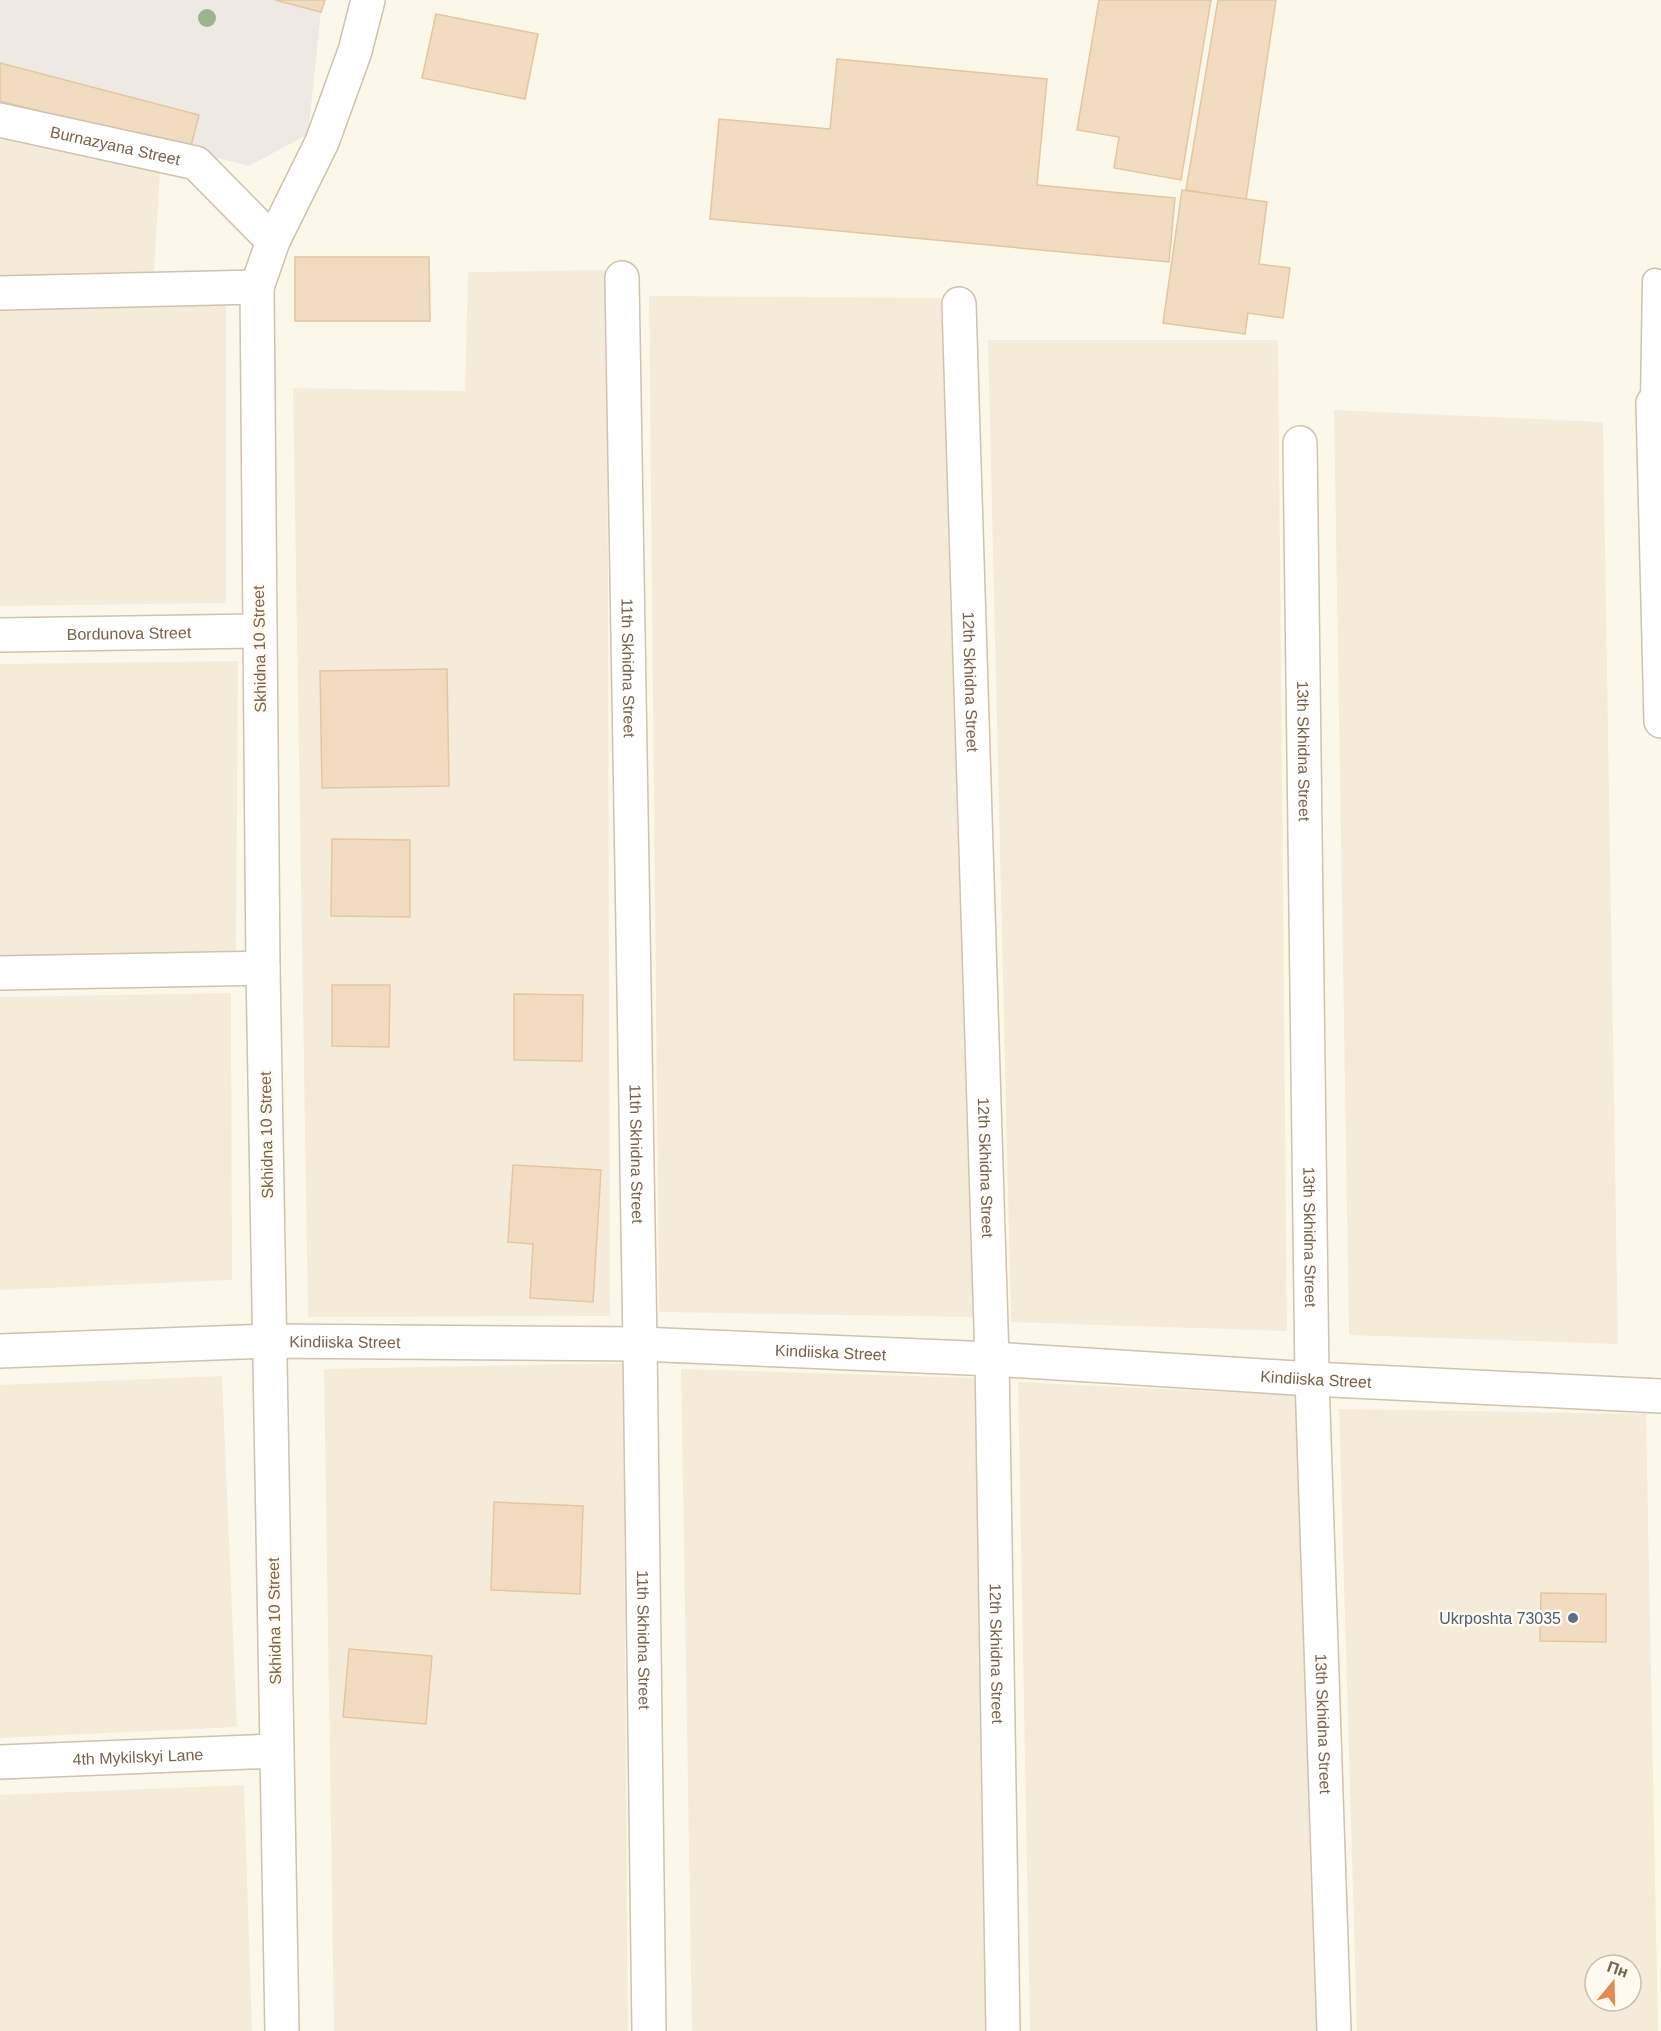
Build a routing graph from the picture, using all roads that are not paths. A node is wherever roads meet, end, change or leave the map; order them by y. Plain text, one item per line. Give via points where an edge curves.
1 (368, 0) edge
2 (0, 120) edge
3 (273, 241) junction
4 (622, 278) dead end
5 (1655, 281) dead end
6 (257, 287) junction
7 (0, 293) edge
8 (959, 304) dead end
9 (1653, 403) joint
10 (1300, 443) dead end
11 (259, 631) junction
12 (0, 635) edge
13 (1661, 721) edge
14 (263, 968) junction
15 (0, 973) edge
16 (270, 1341) junction
17 (640, 1344) junction
18 (0, 1351) edge
19 (992, 1359) junction
20 (1312, 1379) junction
21 (1661, 1396) edge
22 (276, 1751) junction
23 (0, 1762) edge
24 (282, 2031) edge
25 (649, 2031) edge
26 (1003, 2031) edge
27 (1334, 2031) edge

1 - 3 street, Skhidna 10 Street via 355,51 322,142
2 - 3 street, Burnazyana Street via 196,163
3 - 6 street, Skhidna 10 Street
4 - 17 street, 11th Skhidna Street
5 - 9 lane
6 - 7 street
6 - 11 street, Skhidna 10 Street
8 - 19 street, 12th Skhidna Street
9 - 13 street
10 - 20 street, 13th Skhidna Street
11 - 12 street, Bordunova Street
11 - 14 street, Skhidna 10 Street
14 - 15 street
14 - 16 street, Skhidna 10 Street
16 - 17 street, Kindiiska Street
16 - 18 street, Kindiiska Street
16 - 22 street, Skhidna 10 Street
17 - 19 street, Kindiiska Street
17 - 25 street, 11th Skhidna Street
19 - 20 street, Kindiiska Street
19 - 26 street, 12th Skhidna Street
20 - 21 street, Kindiiska Street
20 - 27 street, 13th Skhidna Street
22 - 23 street, 4th Mykilskyi Lane
22 - 24 street, Skhidna 10 Street

